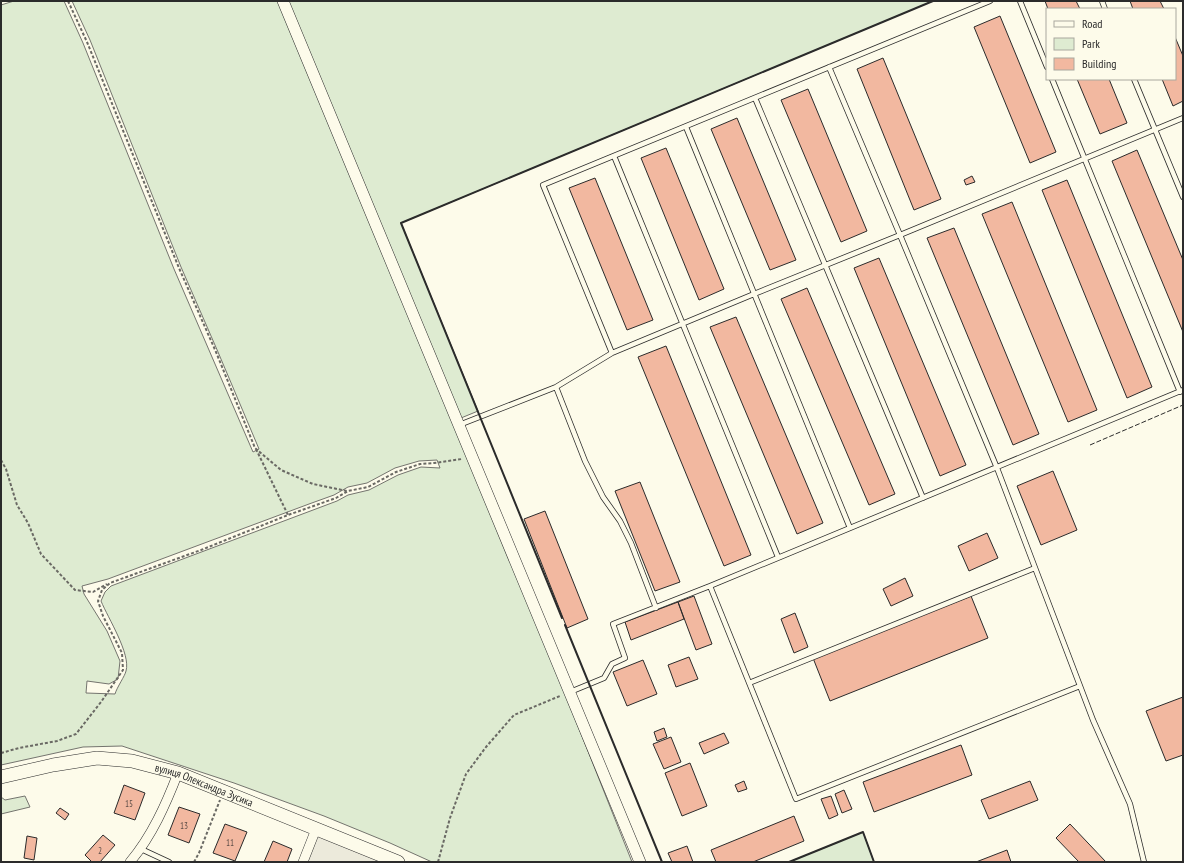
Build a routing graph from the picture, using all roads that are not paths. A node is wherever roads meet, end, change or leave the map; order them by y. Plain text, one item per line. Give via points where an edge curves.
1 (283, 1) edge
2 (990, 1) edge
3 (1020, 1) edge
4 (1046, 65) edge
5 (829, 67) junction
6 (1052, 80) edge
7 (1134, 80) edge
8 (755, 98) junction
9 (1183, 118) edge
10 (686, 126) junction
11 (1156, 129) junction
12 (614, 156) junction
13 (1085, 158) junction
14 (1183, 197) edge
15 (900, 235) junction
16 (825, 266) junction
17 (754, 294) junction
18 (683, 323) junction
19 (612, 352) junction
20 (556, 387) junction
21 (1182, 391) edge
22 (459, 425) junction
23 (997, 468) junction
24 (923, 498) junction
25 (850, 528) junction
26 (778, 558) junction
27 (1035, 568) junction
28 (710, 586) junction
29 (656, 608) junction
30 (749, 683) junction
31 (1080, 686) junction
32 (570, 692) junction
33 (178, 773) junction
34 (1, 777) edge
35 (316, 829) junction
36 (141, 849) junction
37 (130, 862) edge
38 (169, 862) edge
39 (303, 862) edge
40 (398, 862) edge
41 (640, 862) edge
42 (1144, 862) edge

1 - 22 street
2 - 5 lane
3 - 4 lane
5 - 8 lane
5 - 15 lane
6 - 13 lane
7 - 11 lane
8 - 10 lane
8 - 16 lane
9 - 11 lane
10 - 12 lane
10 - 17 lane
11 - 13 lane
11 - 14 lane
12 - 18 lane
12 - 19 lane via 543,186
13 - 15 lane
13 - 21 lane
15 - 16 lane
15 - 23 lane
16 - 17 lane
16 - 24 lane
17 - 18 lane
17 - 25 lane
18 - 19 lane
18 - 26 lane
19 - 20 lane
20 - 22 lane
20 - 29 lane via 603,497 620,521 631,543
21 - 23 lane
22 - 32 street
23 - 24 lane
23 - 27 lane
24 - 25 lane
25 - 26 lane
26 - 28 lane
27 - 30 lane
27 - 31 lane
28 - 29 lane
28 - 30 lane
29 - 32 lane via 613,624 625,658 612,664 604,678
30 - 31 lane via 796,798
31 - 42 lane via 1130,804
32 - 41 street
33 - 34 main road, вулиця Олександра Зусика via 132,761 97,758
33 - 35 main road, вулиця Олександра Зусика
33 - 36 street via 166,803
35 - 39 street
35 - 40 main road, вулиця Олександра Зусика
36 - 37 street
36 - 38 lane

